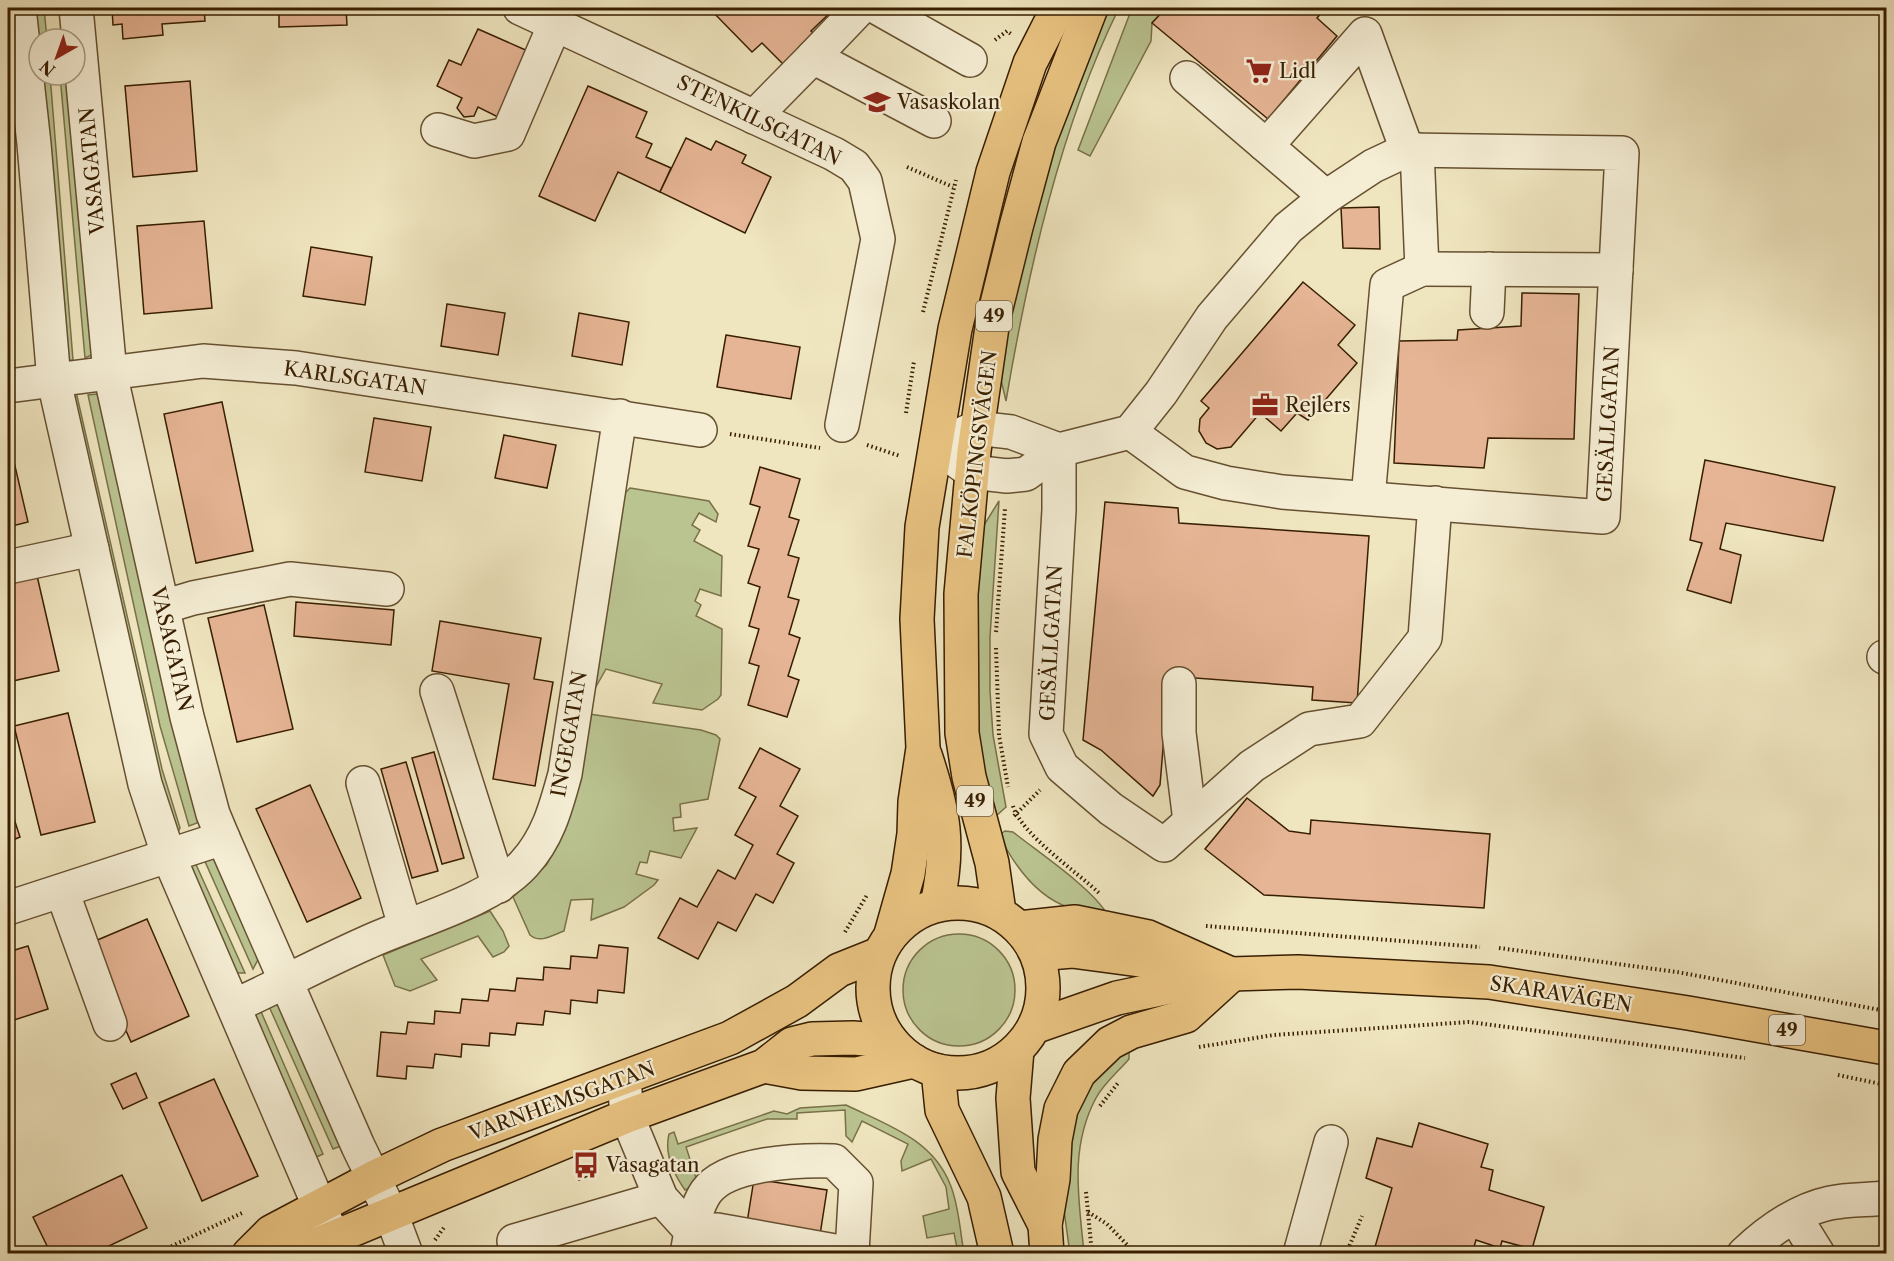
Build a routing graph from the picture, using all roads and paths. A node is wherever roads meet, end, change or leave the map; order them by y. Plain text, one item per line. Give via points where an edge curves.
1 (19, 8) edge
2 (76, 8) edge
3 (520, 8) edge
4 (860, 8) edge
5 (878, 8) edge
6 (1058, 8) edge
7 (1091, 8) edge
8 (555, 24) junction
9 (813, 57) junction
10 (970, 60) dead end
11 (1187, 78) dead end
12 (754, 117) junction
13 (934, 121) dead end
14 (438, 130) dead end
15 (1264, 144) junction
16 (1412, 150) junction
17 (907, 167) dead end
18 (953, 187) dead end
19 (1326, 197) junction
20 (1422, 269) junction
21 (1489, 269) junction
22 (1616, 270) junction
23 (1487, 312) dead end
24 (8, 340) edge
25 (14, 340) dead end
26 (110, 373) junction
27 (54, 381) junction
28 (8, 386) edge
29 (620, 416) junction
30 (842, 425) joint
31 (976, 428) junction
32 (700, 430) joint
33 (1130, 432) junction
34 (936, 446) junction
35 (1059, 450) junction
36 (972, 472) junction
37 (1006, 497) dead end
38 (1368, 498) junction
39 (1435, 503) junction
40 (92, 549) junction
41 (8, 567) edge
42 (387, 589) dead end
43 (163, 607) junction
44 (996, 633) dead end
45 (996, 645) dead end
46 (1179, 684) dead end
47 (437, 691) dead end
48 (923, 748) junction
49 (363, 783) dead end
50 (1190, 821) junction
51 (223, 838) junction
52 (169, 857) junction
53 (499, 886) junction
54 (871, 886) dead end
55 (62, 891) junction
56 (1102, 895) dead end
57 (937, 905) junction
58 (8, 908) edge
59 (405, 926) junction
60 (1018, 931) junction
61 (843, 935) dead end
62 (1187, 938) junction
63 (885, 944) junction
64 (1232, 975) junction
65 (285, 982) junction
66 (234, 1006) junction
67 (1887, 1011) edge
68 (110, 1024) dead end
69 (1026, 1039) junction
70 (1194, 1048) dead end
71 (1887, 1048) edge
72 (914, 1058) junction
73 (1754, 1059) dead end
74 (1832, 1074) dead end
75 (624, 1079) junction
76 (1119, 1081) dead end
77 (1887, 1085) edge
78 (1100, 1107) dead end
79 (627, 1116) junction
80 (1331, 1142) dead end
81 (373, 1178) junction
82 (1085, 1181) dead end
83 (662, 1198) junction
84 (1887, 1198) edge
85 (320, 1207) junction
86 (1088, 1212) junction
87 (391, 1214) junction
88 (1362, 1216) dead end
89 (1795, 1217) junction
90 (449, 1220) dead end
91 (1046, 1239) edge
92 (514, 1241) dead end
93 (702, 1242) edge
94 (337, 1245) edge
95 (418, 1248) edge
96 (853, 1253) edge
97 (249, 1254) edge
98 (294, 1254) edge
99 (997, 1254) edge
100 (1092, 1254) edge
101 (1136, 1254) edge
102 (1300, 1254) edge
103 (1346, 1254) edge
104 (1744, 1254) edge
105 (1818, 1254) edge

1 - 27 street
2 - 26 street, VASAGATAN
3 - 8 street, STENKILSGATAN
4 - 9 street
5 - 10 street
6 - 34 main road, FALKÖPINGSVÄGEN / 49 via 1030,63 993,172 955,329
7 - 31 main road, FALKÖPINGSVÄGEN / 49 via 1039,142 993,320
8 - 12 street, STENKILSGATAN
8 - 14 street via 508,134 474,141
9 - 12 street
9 - 13 street
11 - 15 street
12 - 30 street, STENKILSGATAN via 854,166 865,181 878,239
15 - 16 street via 1365,34
15 - 19 street
16 - 19 street via 1373,166
16 - 20 street
16 - 22 street via 1622,153
17 - 18 path
19 - 33 street via 1288,228 1155,381
20 - 21 street
20 - 38 street via 1387,285
21 - 22 street
21 - 23 street
22 - 39 street, GESÄLLGATAN via 1603,517
24 - 25 path
26 - 27 street, KARLSGATAN
26 - 29 street, KARLSGATAN via 203,361 296,368
26 - 43 street, VASAGATAN
27 - 28 street, KARLSGATAN
27 - 40 street
29 - 32 street, KARLSGATAN
29 - 53 street, INGEGATAN via 559,797 542,842
30 - 32 path via 840,441 830,450
31 - 34 street
31 - 35 street via 1011,432
31 - 36 main road, FALKÖPINGSVÄGEN / 49
33 - 35 street
33 - 38 street, GESÄLLGATAN via 1185,472 1282,492
34 - 36 street
34 - 48 main road, FALKÖPINGSVÄGEN / 49 via 922,527 917,619
35 - 36 street via 1026,474
35 - 50 street, GESÄLLGATAN via 1046,734 1062,767 1111,809 1164,844
36 - 60 main road, FALKÖPINGSVÄGEN / 49 via 961,594 962,733 969,777 992,863
37 - 44 path
38 - 39 street, GESÄLLGATAN
39 - 50 street, GESÄLLGATAN via 1425,638 1360,720 1309,729 1252,766
40 - 41 street
40 - 52 street via 145,784
42 - 43 street via 290,579
43 - 51 street, VASAGATAN via 213,814
45 - 56 path via 999,735 1016,815 1051,852
46 - 50 street via 1179,733
47 - 53 street
48 - 57 main road, FALKÖPINGSVÄGEN / 49 via 941,802 945,835 945,870
48 - 63 main road, FALKÖPINGSVÄGEN / 49 via 908,874
49 - 59 street
51 - 52 street
51 - 65 street, VASAGATAN
52 - 55 street
52 - 66 street
53 - 59 street, INGEGATAN
54 - 61 path
55 - 58 street
55 - 68 street
57 - 60 main road via 979,905
57 - 63 main road via 912,915
59 - 65 street, INGEGATAN
60 - 62 main road via 1072,951 1147,961
60 - 69 main road, 49 via 1043,978 1042,1004
62 - 64 main road, SKARAVÄGEN / 49
62 - 67 path via 1514,950 1677,972
63 - 72 main road, 49 via 873,976 873,999 879,1021
63 - 75 main road, VARNHEMSGATAN via 839,970 797,1001 730,1038
64 - 69 main road, SKARAVÄGEN / 49 via 1117,998
64 - 71 main road, SKARAVÄGEN / 49 via 1299,972 1489,982
64 - 91 main road via 1186,1016 1131,1032 1110,1043 1079,1073 1061,1109
65 - 66 street, INGEGATAN
65 - 81 street, VASAGATAN
66 - 85 street
69 - 72 main road, 49 via 1000,1062 980,1070 959,1073
69 - 91 main road via 1013,1098 1018,1172
70 - 73 path via 1274,1035 1469,1022
72 - 79 main road, VARNHEMSGATAN via 856,1074 802,1073 764,1066
72 - 99 main road via 984,1197
74 - 77 path
75 - 79 street
75 - 81 main road, VARNHEMSGATAN via 442,1145
76 - 78 path
79 - 83 street
79 - 87 main road, VARNHEMSGATAN
80 - 102 street
81 - 85 main road, VARNHEMSGATAN
81 - 87 street, VASAGATAN
82 - 86 path
83 - 92 street
83 - 93 street
84 - 89 street via 1829,1203
85 - 94 street
85 - 97 main road, VARNHEMSGATAN via 271,1232
86 - 100 path
86 - 101 path via 1107,1224
87 - 94 main road, VARNHEMSGATAN
87 - 95 street, VASAGATAN
88 - 103 path
89 - 104 street via 1759,1239
89 - 105 street
90 - 95 path via 438,1237
93 - 96 street
93 - 96 street via 706,1191 727,1175 795,1160 834,1161 856,1183
94 - 98 main road, VARNHEMSGATAN

